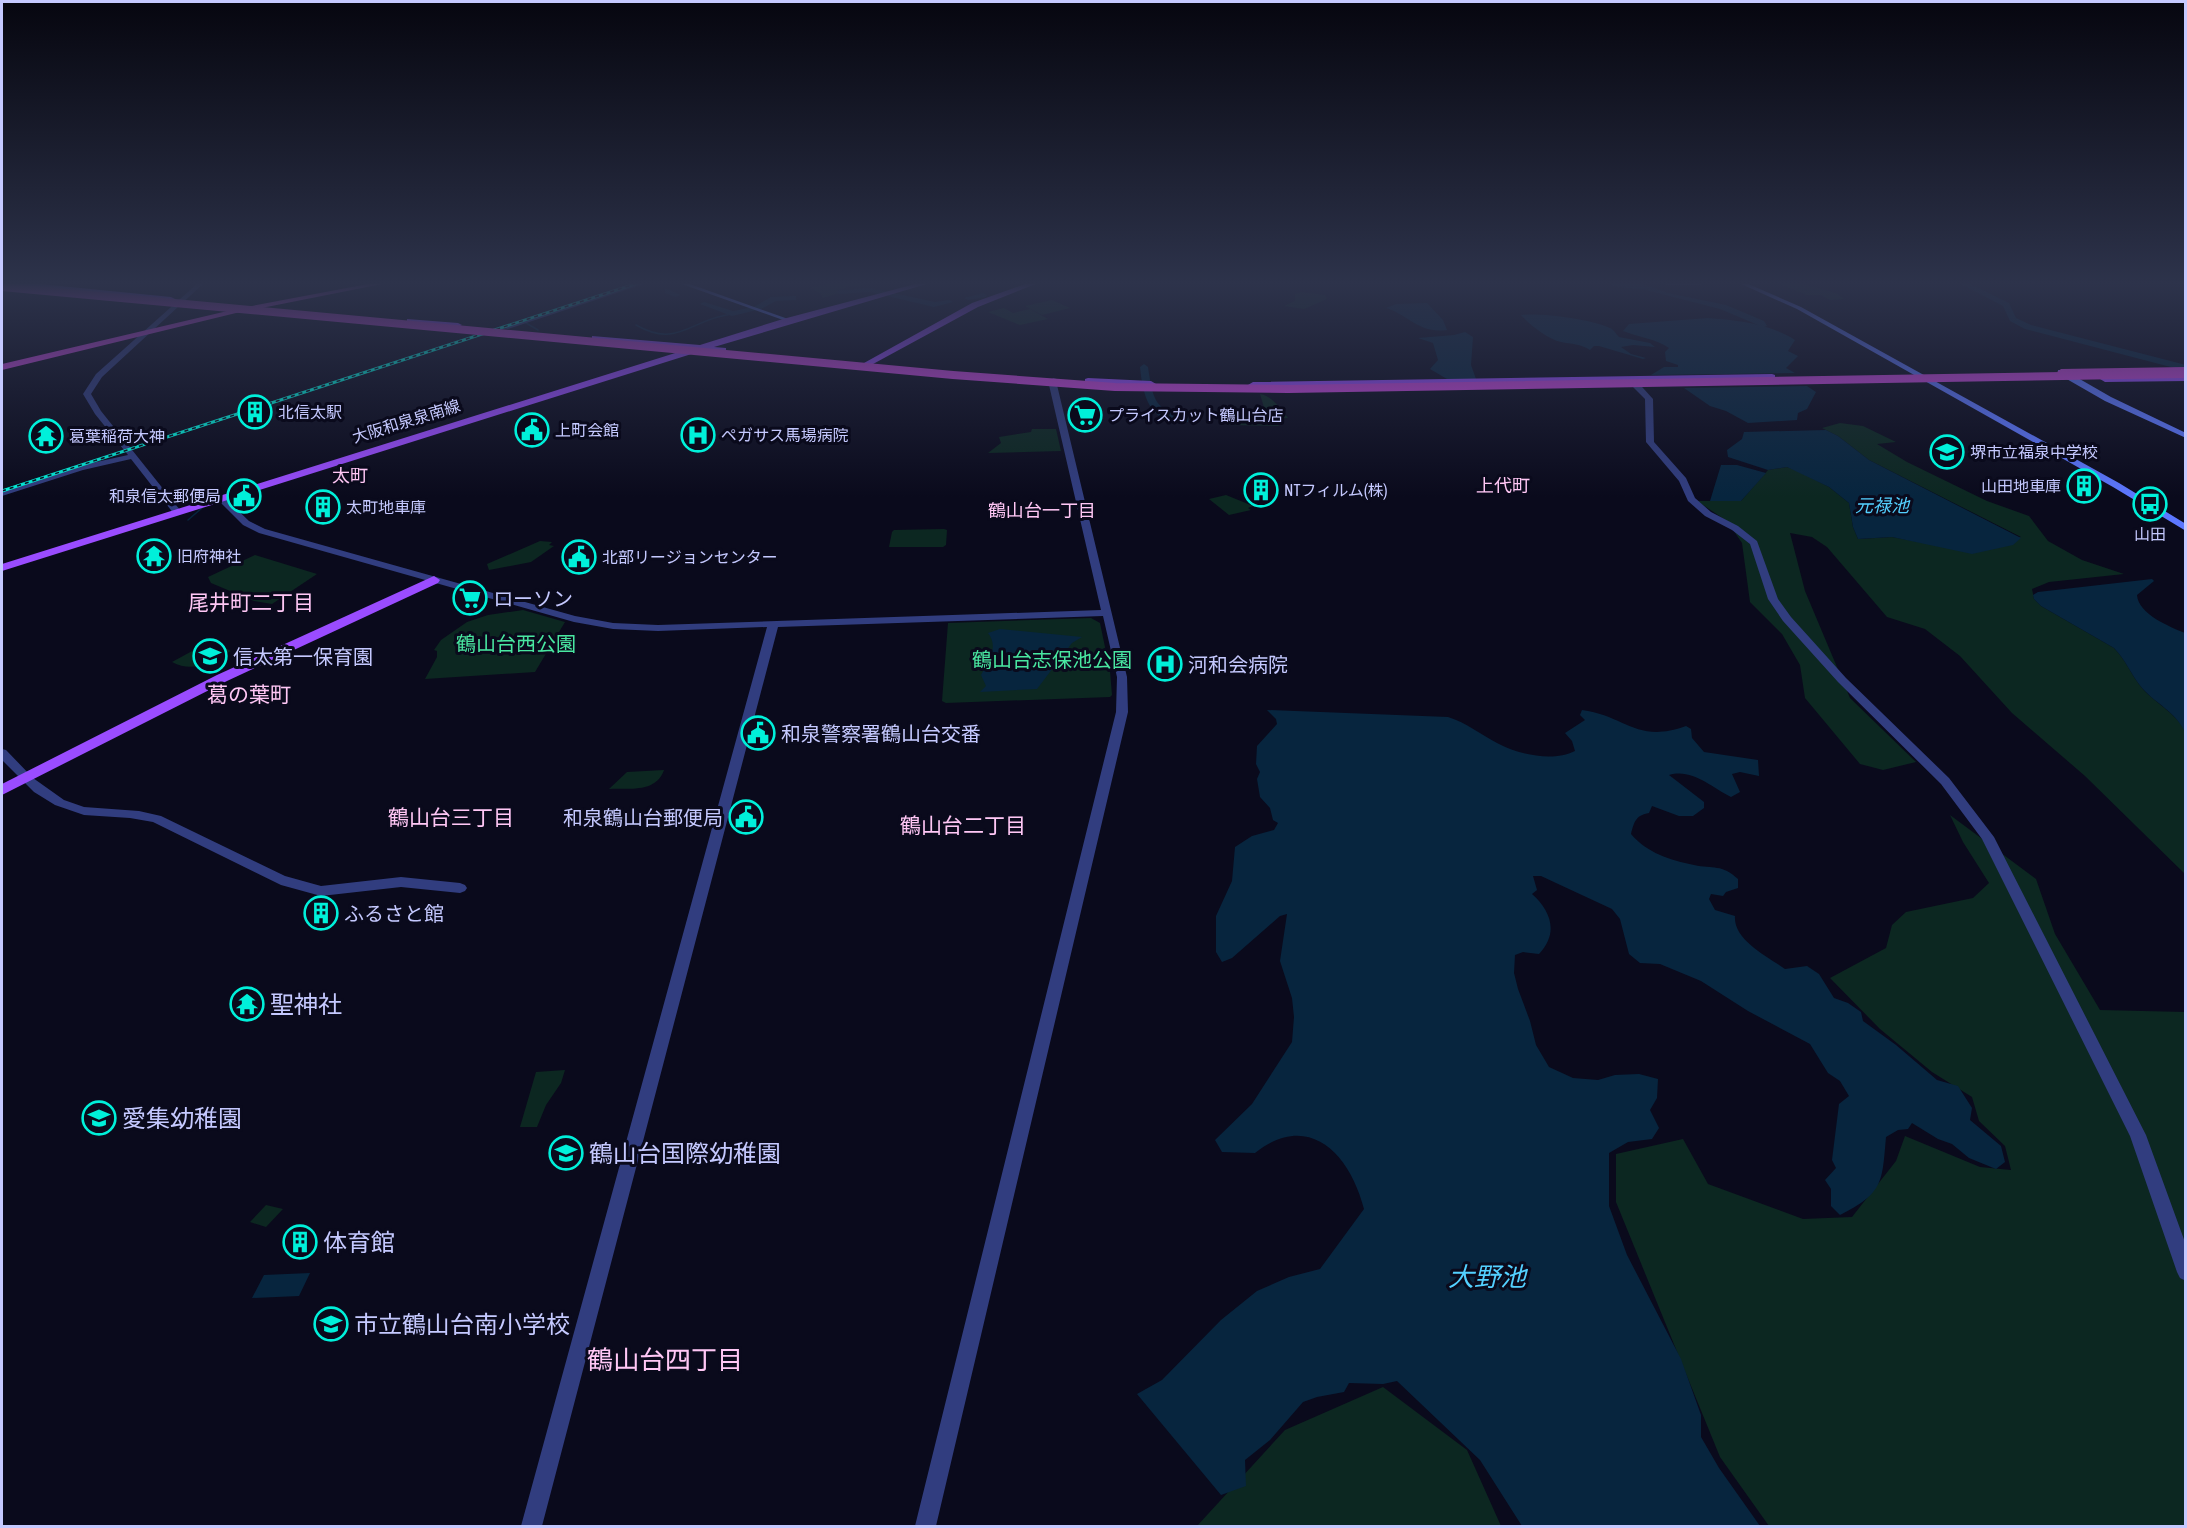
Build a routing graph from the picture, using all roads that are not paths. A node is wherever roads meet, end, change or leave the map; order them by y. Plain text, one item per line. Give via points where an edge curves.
1 (49, 354) edge
2 (123, 354) edge
3 (679, 354) edge
4 (715, 354) edge
5 (733, 354) edge
6 (757, 354) edge
7 (881, 354) edge
8 (882, 354) edge
9 (1881, 354) edge
10 (2, 366) edge
11 (860, 366) junction
12 (2061, 372) junction
13 (2184, 372) edge
14 (1917, 375) junction
15 (2071, 377) junction
16 (1928, 380) junction
17 (1054, 382) junction
18 (1634, 382) junction
19 (2186, 436) edge
20 (134, 456) junction
21 (2, 494) edge
22 (220, 499) junction
23 (177, 512) junction
24 (2186, 528) edge
25 (2, 568) edge
26 (430, 578) junction
27 (1107, 613) junction
28 (773, 625) junction
29 (2, 753) edge
30 (22, 775) junction
31 (2, 783) edge
32 (2, 790) edge
33 (460, 888) dead end
34 (2186, 1272) edge
35 (531, 1527) edge
36 (926, 1527) edge

1 - 10 highway
2 - 20 street via 99,376 87,394
3 - 22 main road, 大阪和泉泉南線
4 - 11 main road
5 - 13 highway, bridge via 1008,380 1172,388
6 - 11 main road
7 - 11 main road
8 - 11 main road
9 - 14 main road
11 - 17 main road
12 - 13 main road
12 - 13 highway, bridge
12 - 14 main road
12 - 15 main road
13 - 15 main road
13 - 15 highway, bridge
14 - 16 main road
14 - 18 main road
15 - 16 main road
15 - 19 main road
16 - 18 main road
16 - 24 main road
17 - 18 main road, bridge via 1274,390
17 - 27 street
18 - 34 street via 1649,399 1650,442 1683,480 1691,499 1754,543 1773,599 1787,619 1842,680 1945,781 1988,837 2138,1135
20 - 21 street via 81,468
20 - 23 street
22 - 23 main road, 大阪和泉泉南線
22 - 26 street via 246,523 262,531
23 - 25 main road, 大阪和泉泉南線
26 - 28 street via 574,619 613,626
26 - 30 main road
27 - 28 street
27 - 36 street via 1122,677 1120,725
28 - 35 street
29 - 30 street
30 - 31 main road
30 - 32 main road
30 - 33 street via 64,805 85,811 140,813 281,880 321,891 401,882

